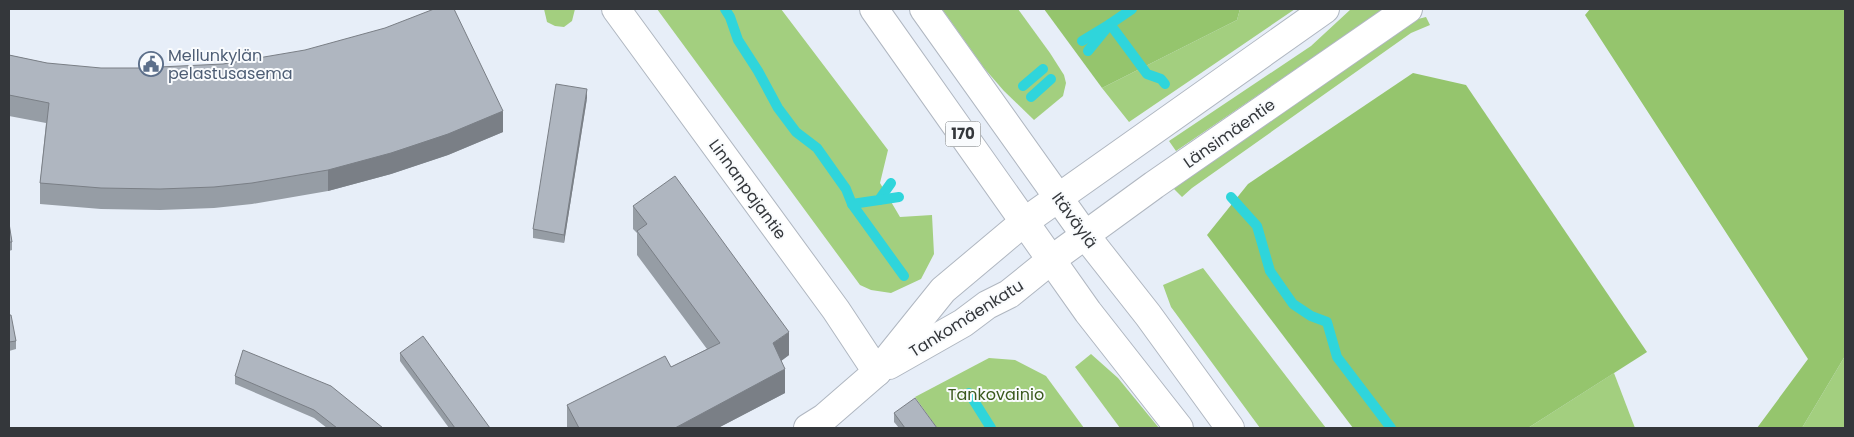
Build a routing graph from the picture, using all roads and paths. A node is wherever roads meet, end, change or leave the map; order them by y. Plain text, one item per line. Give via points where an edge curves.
1 (616, 9) edge
2 (874, 9) edge
3 (924, 9) edge
4 (1325, 9) edge
5 (1408, 9) edge
6 (1058, 197) junction
7 (1024, 222) junction
8 (1085, 235) junction
9 (1051, 260) junction
10 (877, 372) junction
11 (808, 428) edge
12 (1179, 428) edge
13 (1230, 428) edge

1 - 10 main road, Linnanpajantie
2 - 7 main road, 170
3 - 6 main road, Itäväylä / 170
4 - 6 main road
5 - 8 main road, Länsimäentie
6 - 7 main road
6 - 8 main road, Itäväylä / 170
7 - 9 main road, 170
7 - 10 main road, Tankomäenkatu via 943,290
8 - 9 main road, Länsimäentie
8 - 13 main road, Itäväylä / 170
9 - 10 main road, Tankomäenkatu via 1009,294
9 - 12 main road, 170
10 - 11 main road, Tankomäenkatu

